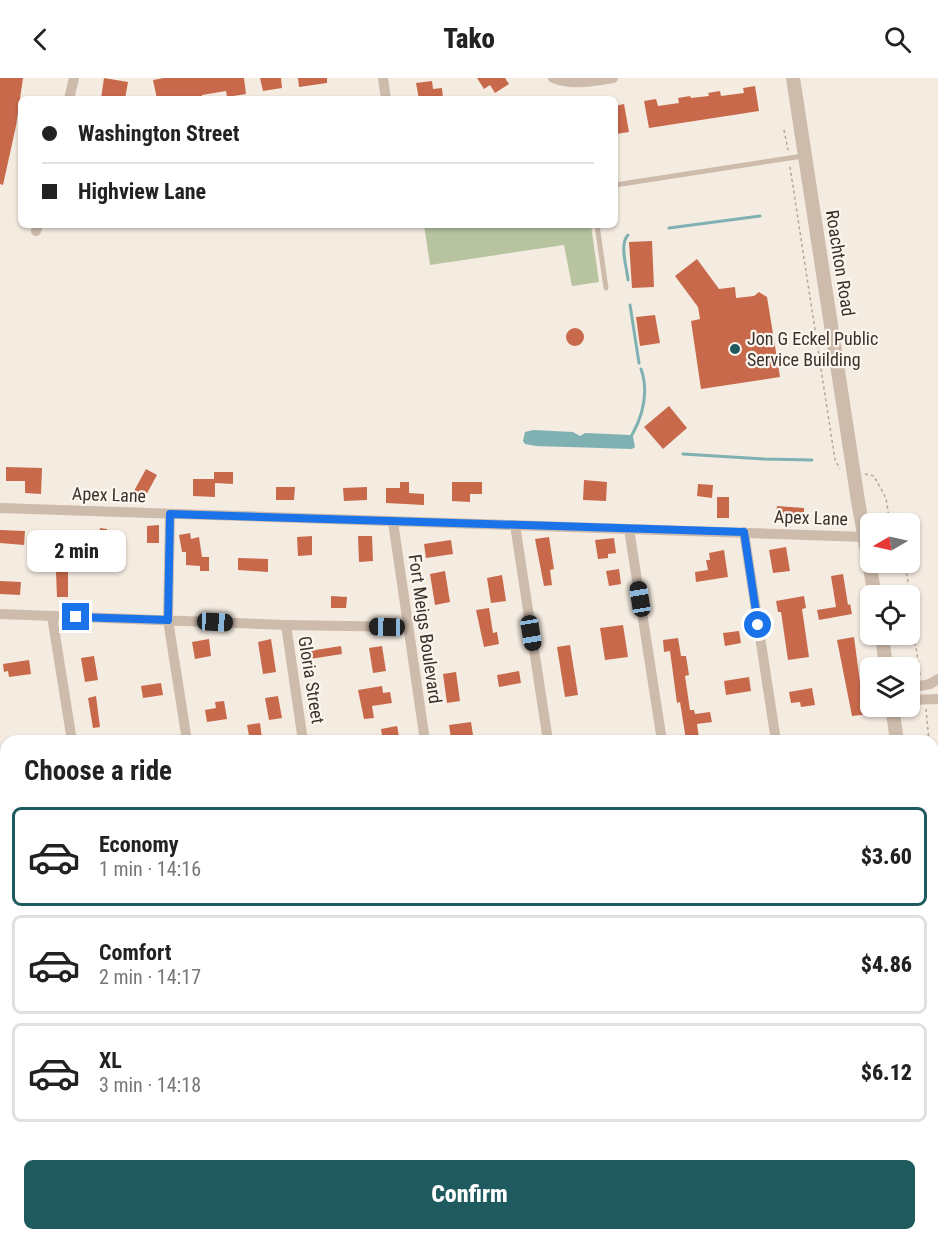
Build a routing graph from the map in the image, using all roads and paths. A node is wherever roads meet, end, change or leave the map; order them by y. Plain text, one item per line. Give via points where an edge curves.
1 (74, 78) edge
2 (383, 78) edge
3 (553, 78) edge
4 (613, 78) edge
5 (793, 78) edge
6 (70, 96) edge
7 (386, 96) edge
8 (784, 130) dead end
9 (805, 156) junction
10 (789, 159) junction
11 (618, 185) edge
12 (597, 228) edge
13 (606, 288) dead end
14 (844, 471) dead end
15 (863, 474) dead end
16 (0, 508) edge
17 (861, 513) edge
18 (888, 513) edge
19 (170, 514) junction
20 (393, 522) junction
21 (515, 525) junction
22 (629, 529) junction
23 (744, 532) junction
24 (860, 537) edge
25 (0, 614) edge
26 (52, 616) junction
27 (168, 620) junction
28 (286, 625) junction
29 (407, 627) junction
30 (915, 645) edge
31 (938, 679) edge
32 (922, 682) dead end
33 (920, 686) edge
34 (938, 696) edge
35 (920, 698) edge
36 (925, 703) dead end
37 (894, 717) edge
38 (71, 735) edge
39 (186, 735) edge
40 (302, 735) edge
41 (424, 735) edge
42 (547, 735) edge
43 (661, 735) edge
44 (775, 735) edge
45 (896, 735) edge
46 (928, 735) edge

1 - 6 street
2 - 7 street
3 - 4 street via 576,83
5 - 9 street, Roachton Road
8 - 10 path
9 - 10 lane
9 - 17 street, Roachton Road
10 - 11 lane
10 - 14 path via 835,460
12 - 13 lane
15 - 18 path via 874,476 880,484
16 - 19 street, Apex Lane
19 - 20 street, Apex Lane
19 - 27 street
20 - 21 street, Apex Lane
20 - 29 street, Fort Meigs Boulevard
21 - 22 street, Apex Lane
21 - 42 street
22 - 23 street, Apex Lane
22 - 43 street
23 - 24 street, Apex Lane
23 - 44 street
25 - 26 street
26 - 27 street
26 - 38 street
27 - 28 street
27 - 39 street
28 - 29 street
28 - 40 street, Gloria Street
29 - 41 street, Fort Meigs Boulevard
30 - 32 path
31 - 33 street
31 - 34 street
34 - 35 street
36 - 46 path
37 - 45 street

